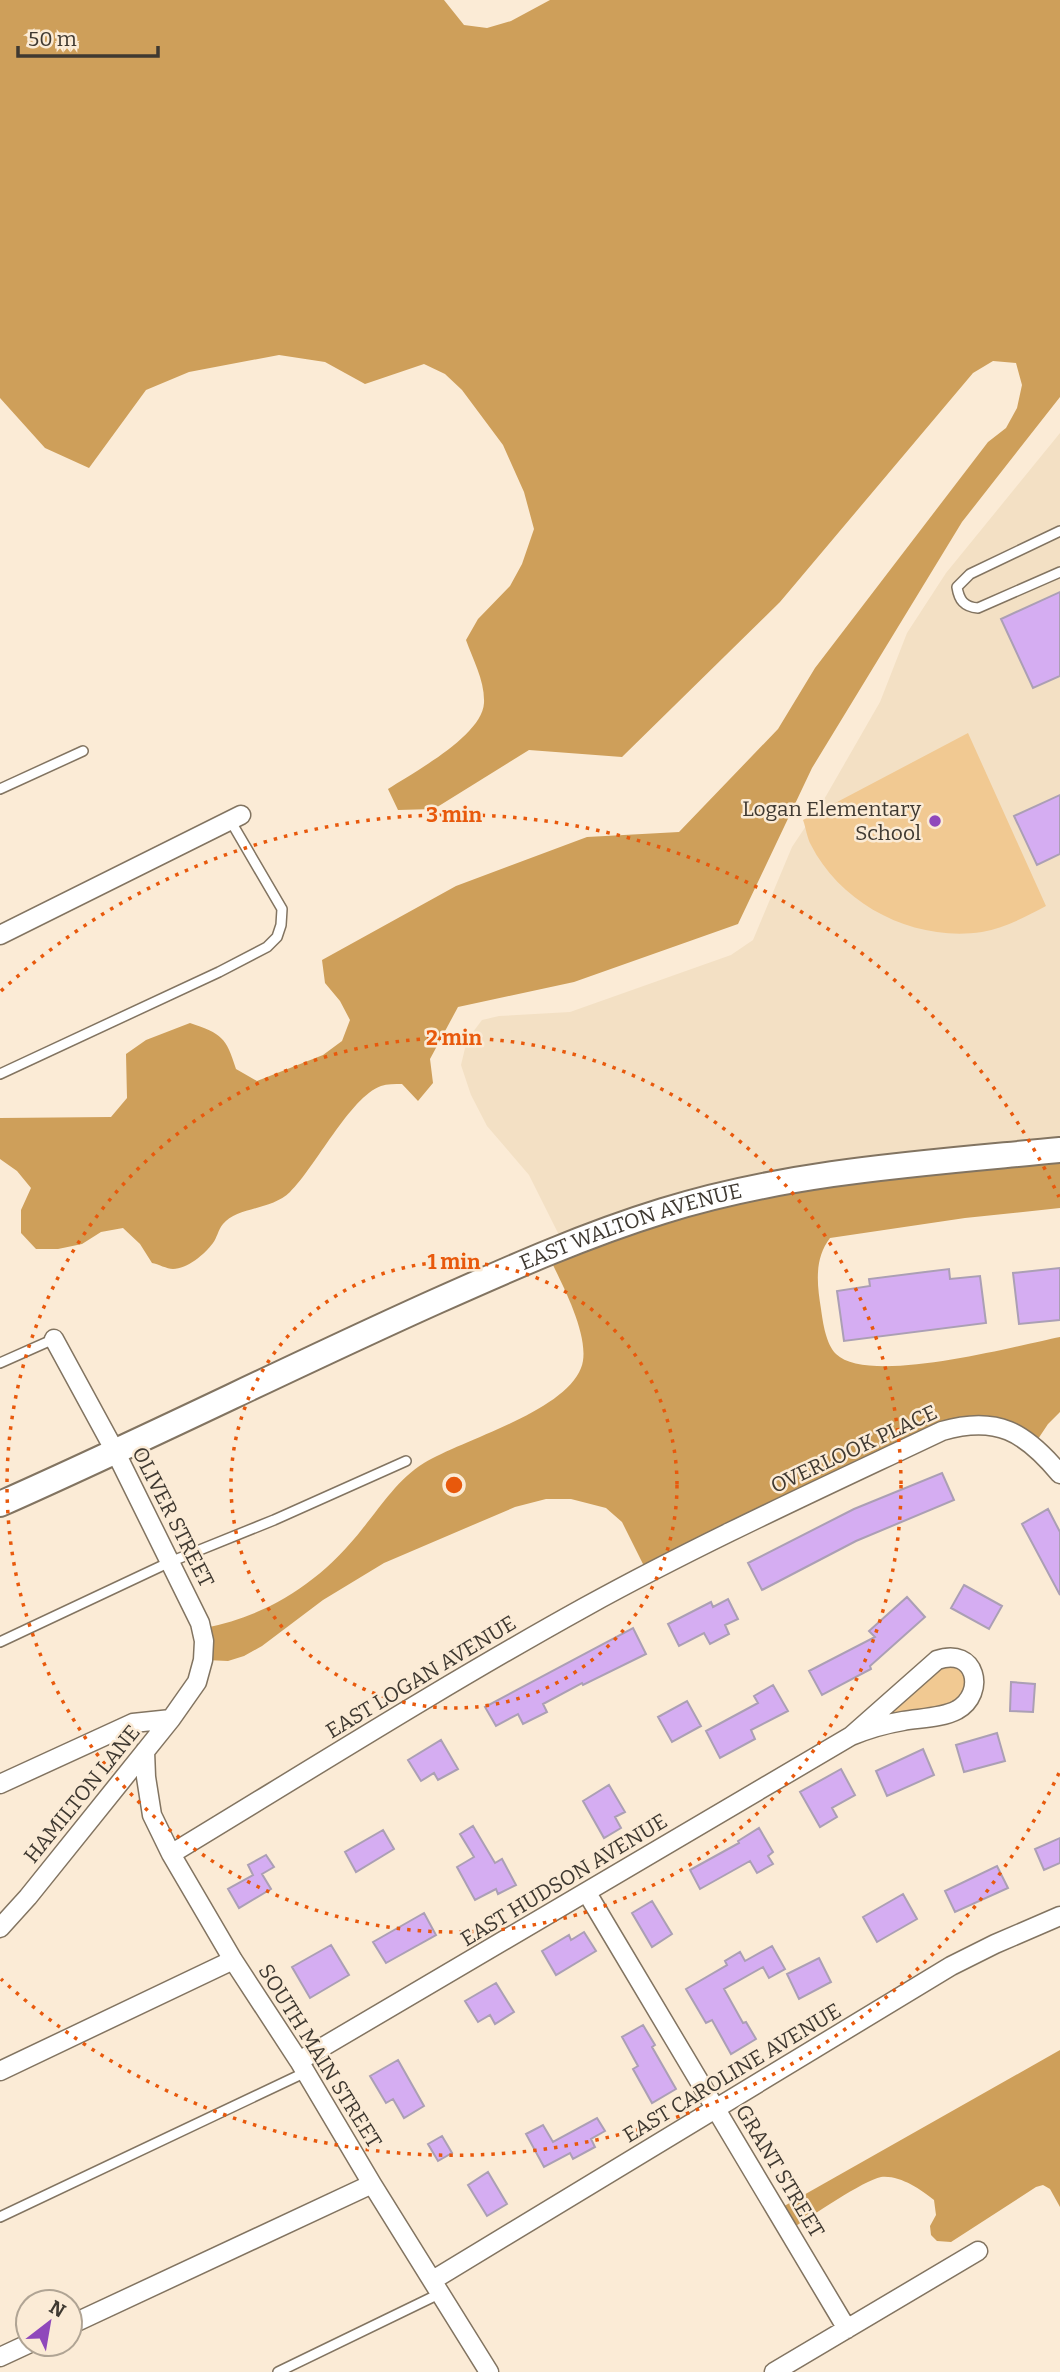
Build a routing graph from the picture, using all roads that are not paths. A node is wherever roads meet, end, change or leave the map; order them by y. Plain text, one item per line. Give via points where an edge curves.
1 (1060, 531) edge
2 (1060, 572) edge
3 (83, 751) dead end
4 (0, 789) edge
5 (236, 817) joint
6 (0, 935) edge
7 (0, 1074) edge
8 (1060, 1150) edge
9 (54, 1339) joint
10 (0, 1363) edge
11 (116, 1453) junction
12 (406, 1461) dead end
13 (1060, 1474) edge
14 (0, 1504) edge
15 (699, 1547) joint
16 (170, 1562) junction
17 (0, 1642) edge
18 (171, 1719) junction
19 (850, 1736) junction
20 (145, 1751) junction
21 (0, 1784) edge
22 (171, 1854) junction
23 (587, 1893) junction
24 (1060, 1916) edge
25 (0, 1928) edge
26 (233, 1960) junction
27 (303, 2066) junction
28 (0, 2071) edge
29 (717, 2109) junction
30 (372, 2184) junction
31 (0, 2217) edge
32 (978, 2251) dead end
33 (437, 2286) junction
34 (84, 2318) edge
35 (847, 2329) junction
36 (278, 2372) edge
37 (489, 2372) edge
38 (774, 2372) edge

1 - 2 lane via 970,574 957,587 958,594 962,603 978,608
3 - 4 lane
5 - 6 street
5 - 7 lane via 282,909 277,937 219,972
8 - 11 main road, EAST WALTON AVENUE via 841,1174 762,1186 664,1210 525,1262
9 - 10 lane
9 - 11 street, OLIVER STREET
11 - 14 main road, EAST WALTON AVENUE
11 - 16 street, OLIVER STREET
12 - 16 lane
13 - 15 street, OVERLOOK PLACE via 1034,1446 1015,1434 981,1423 962,1425
15 - 22 street, EAST LOGAN AVENUE via 508,1650
16 - 17 lane
16 - 18 street, OLIVER STREET via 204,1641 197,1682
18 - 20 street, HAMILTON LANE
18 - 21 street via 133,1723
19 - 19 street, EAST HUDSON AVENUE via 958,1709 974,1688 968,1664 950,1655 937,1660
19 - 23 street, EAST HUDSON AVENUE
20 - 22 street, SOUTH MAIN STREET via 152,1815
20 - 25 street, HAMILTON LANE
22 - 26 street, SOUTH MAIN STREET
23 - 27 street, EAST HUDSON AVENUE
23 - 29 street, GRANT STREET
24 - 29 street, EAST CAROLINE AVENUE via 951,1966
26 - 27 street, SOUTH MAIN STREET
26 - 28 street
27 - 30 street, SOUTH MAIN STREET
27 - 31 lane
29 - 33 street, EAST CAROLINE AVENUE
29 - 35 street, GRANT STREET
30 - 33 street, SOUTH MAIN STREET
30 - 34 street
32 - 35 street
33 - 36 lane
33 - 37 street, SOUTH MAIN STREET
35 - 38 street

